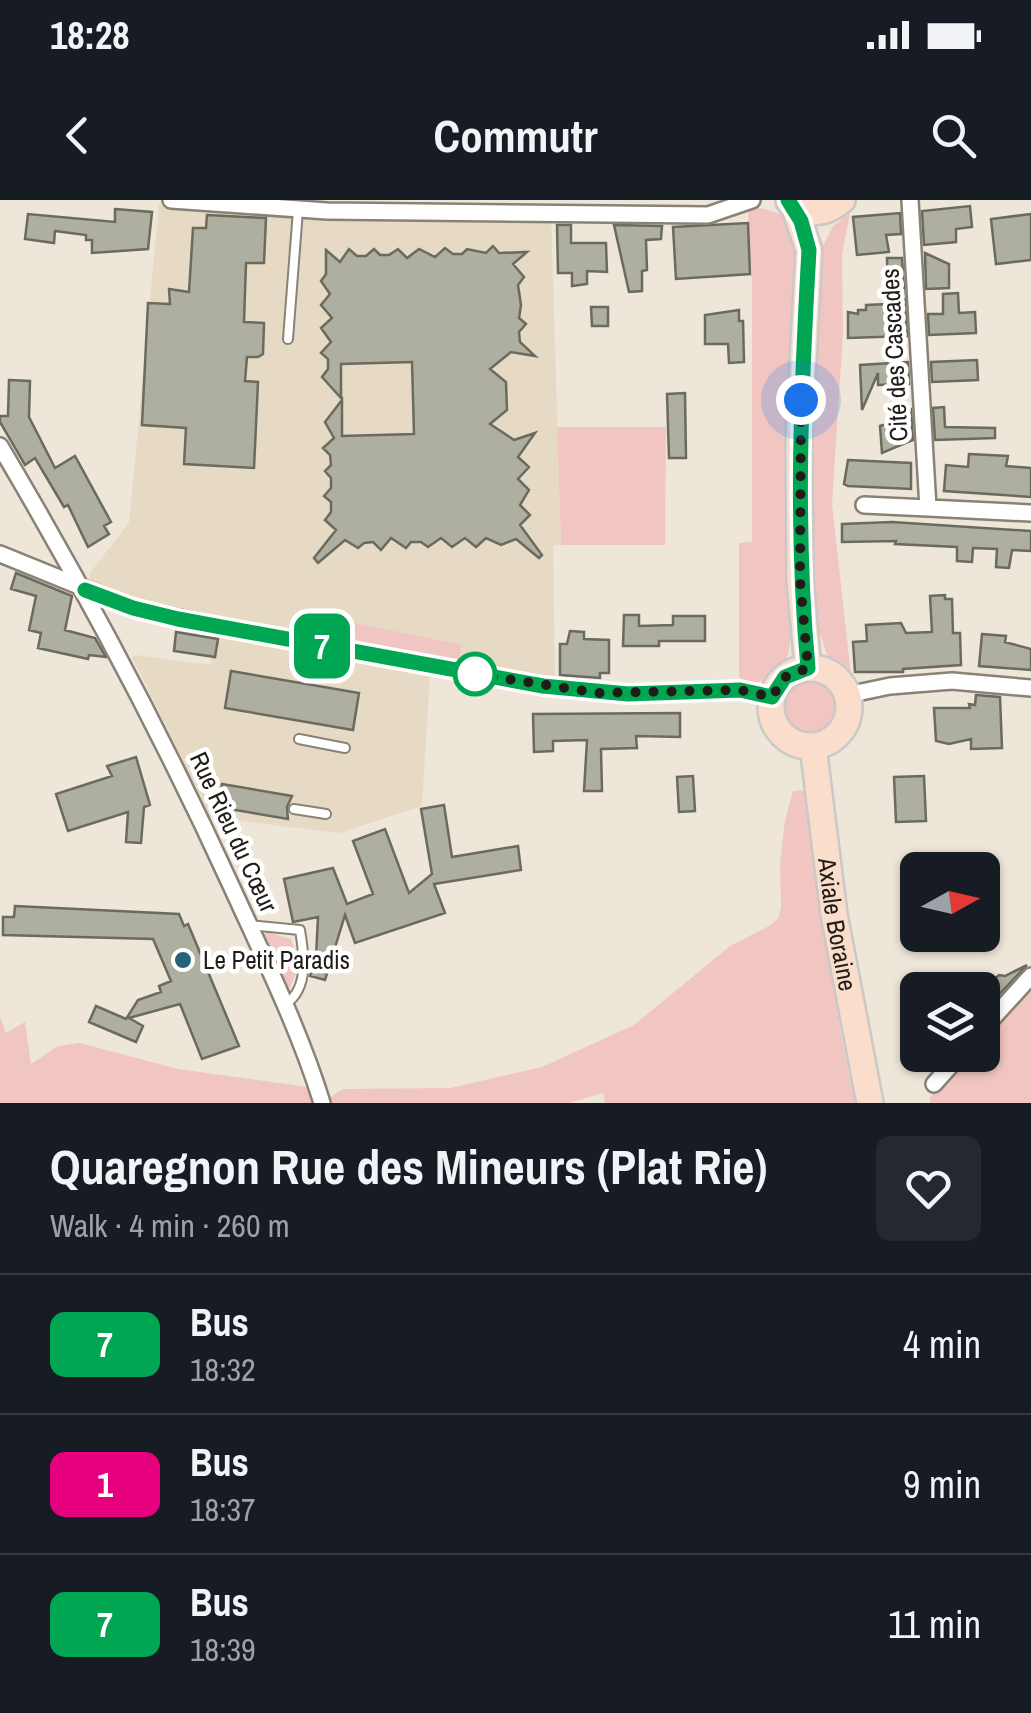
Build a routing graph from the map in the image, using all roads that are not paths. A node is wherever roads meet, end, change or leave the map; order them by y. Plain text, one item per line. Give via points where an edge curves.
1 (171, 200) edge
2 (752, 200) edge
3 (910, 200) edge
4 (791, 203) edge
5 (835, 205) edge
6 (298, 210) junction
7 (809, 250) junction
8 (288, 339) dead end
9 (0, 446) edge
10 (864, 505) dead end
11 (928, 508) junction
12 (1031, 513) edge
13 (0, 554) edge
14 (85, 590) junction
15 (808, 668) junction
16 (1031, 688) edge
17 (847, 695) junction
18 (772, 697) junction
19 (299, 739) dead end
20 (812, 746) junction
21 (345, 748) dead end
22 (294, 808) dead end
23 (326, 814) dead end
24 (249, 925) junction
25 (1031, 976) edge
26 (284, 1006) junction
27 (1000, 1010) edge
28 (945, 1072) edge
29 (934, 1084) dead end
30 (322, 1103) edge
31 (870, 1103) edge

1 - 6 street
2 - 6 street via 708,215
3 - 11 street, Cité des Cascades
4 - 5 main road via 816,212
4 - 7 main road
5 - 7 main road
6 - 8 lane
7 - 15 main road via 799,437
9 - 14 street, Rue Rieu du Cœur
10 - 11 street
11 - 12 street
13 - 14 street
14 - 18 street via 178,619 543,686 628,694 740,690
14 - 24 street, Rue Rieu du Cœur
15 - 17 main road via 828,672
15 - 18 main road via 785,677
16 - 17 street via 952,682
17 - 20 main road via 842,729
18 - 20 main road via 780,732
19 - 21 lane
20 - 31 main road, Axiale Boraine via 834,914
22 - 23 lane
24 - 26 street, Rue Rieu du Cœur
24 - 26 lane via 300,930 305,962 296,996
25 - 27 street
26 - 30 street, Rue Rieu du Cœur
28 - 29 street

